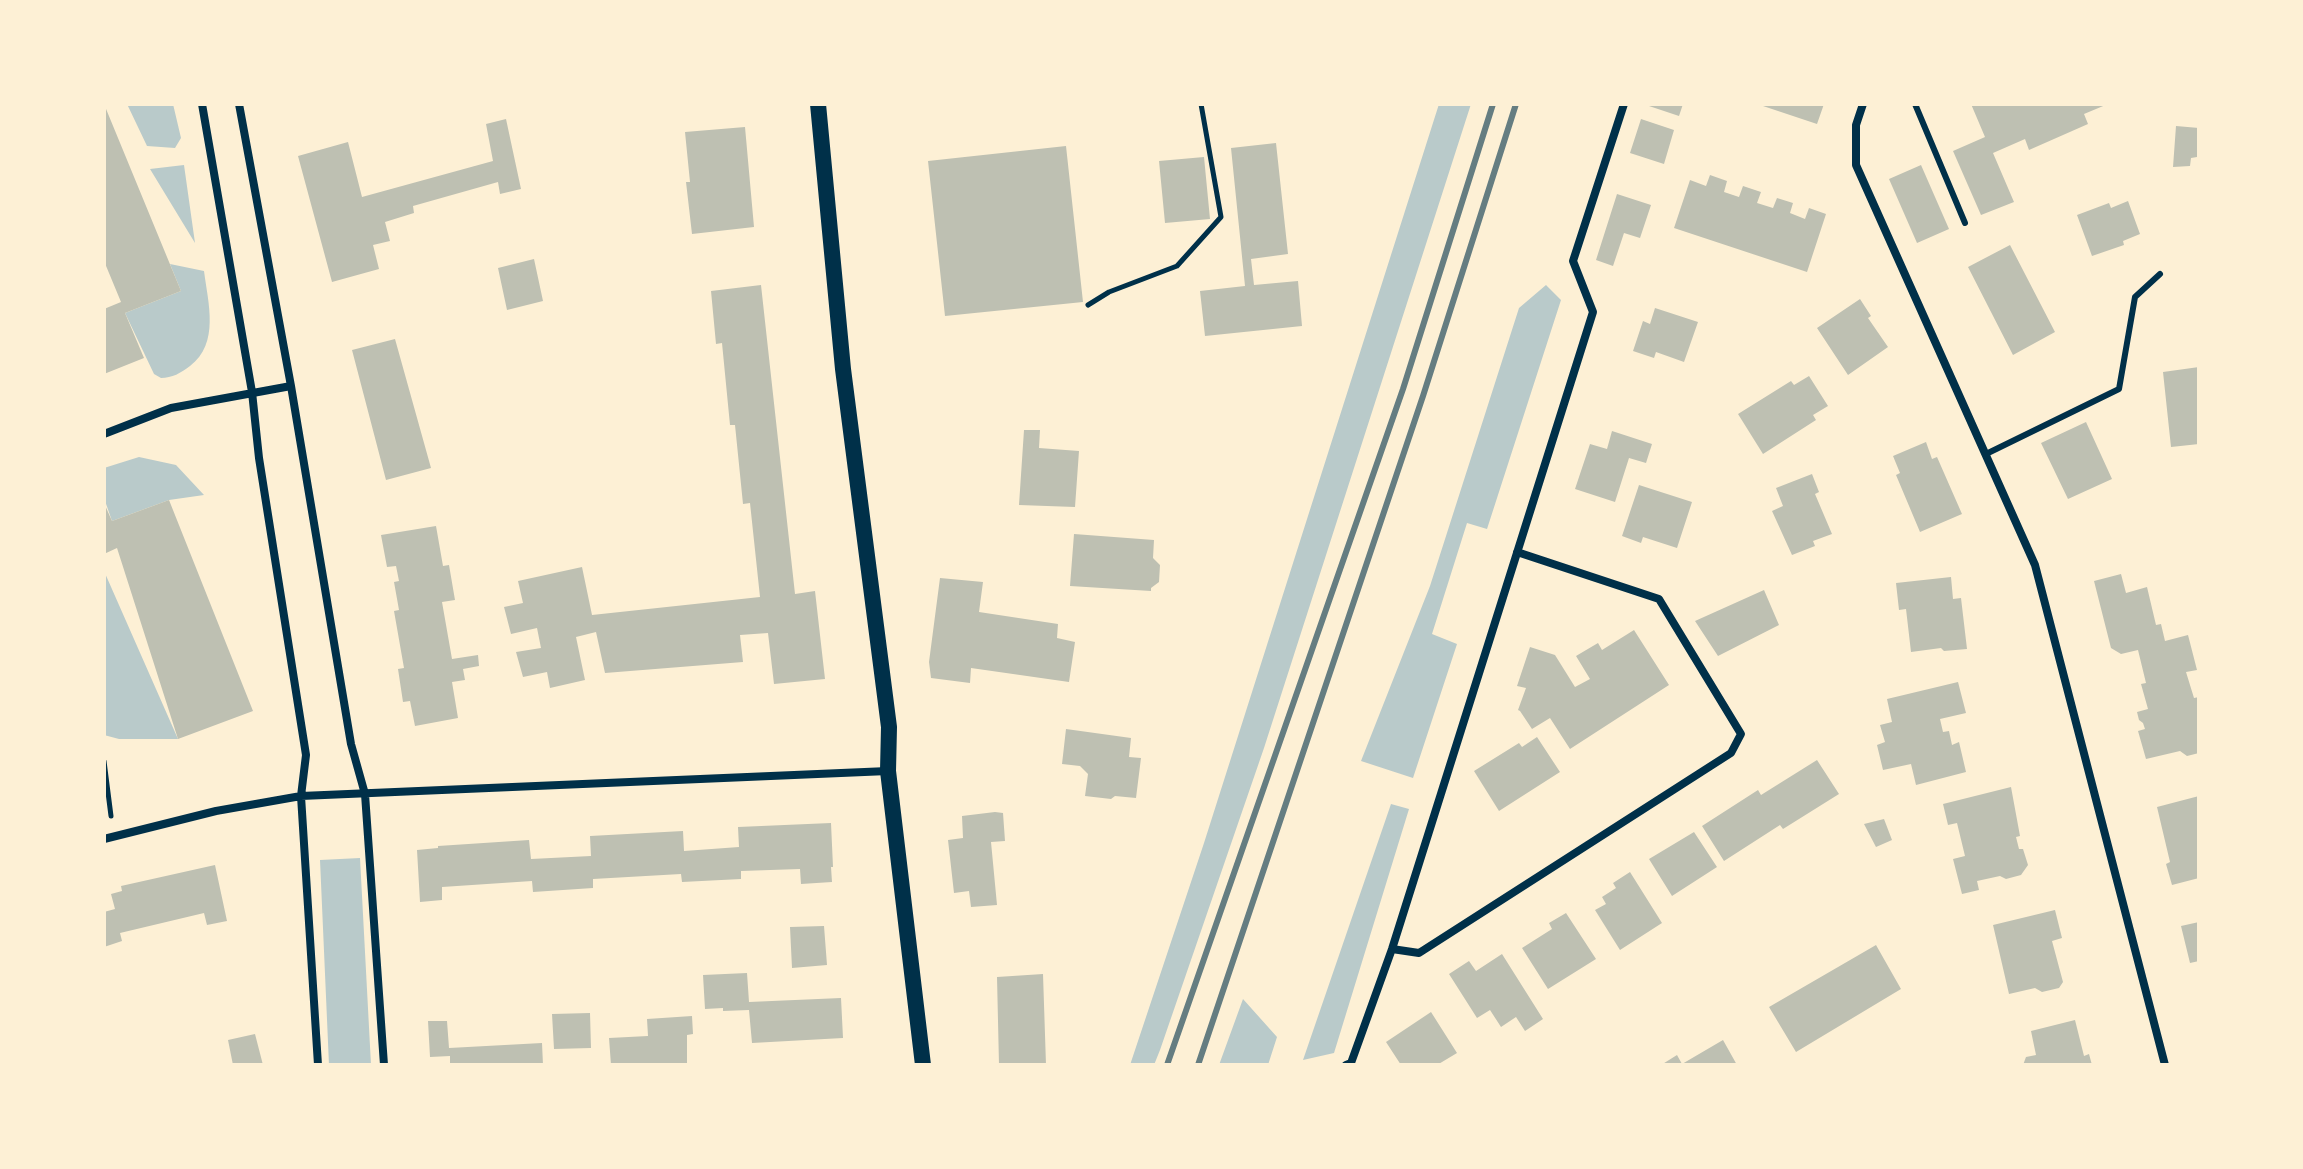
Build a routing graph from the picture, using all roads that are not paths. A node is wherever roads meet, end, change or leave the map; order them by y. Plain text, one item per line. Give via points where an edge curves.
1 (202, 104) edge
2 (239, 104) edge
3 (818, 104) edge
4 (1624, 104) edge
5 (1863, 104) edge
6 (1915, 104) edge
7 (1965, 223) dead end
8 (2160, 274) dead end
9 (291, 386) junction
10 (252, 392) junction
11 (104, 434) edge
12 (1986, 454) junction
13 (1517, 552) junction
14 (888, 771) junction
15 (365, 794) junction
16 (301, 796) junction
17 (108, 838) edge
18 (1392, 949) junction
19 (318, 1065) edge
20 (384, 1065) edge
21 (923, 1065) edge
22 (1346, 1065) edge
23 (2165, 1065) edge

1 - 10 street
2 - 9 street
3 - 14 main road via 843,369 889,727
4 - 13 street via 1573,261 1593,312
5 - 12 street via 1856,125 1856,165
6 - 7 lane
8 - 12 lane via 2135,297 2119,389
9 - 10 street
9 - 15 street via 351,744
10 - 11 street via 171,408
10 - 16 street via 306,755
12 - 23 street via 2035,565
13 - 18 street
13 - 18 street via 1659,599 1741,734 1731,753 1419,953
14 - 15 street
14 - 21 main road
15 - 16 street
15 - 20 street
16 - 17 street
16 - 19 street
18 - 22 street

